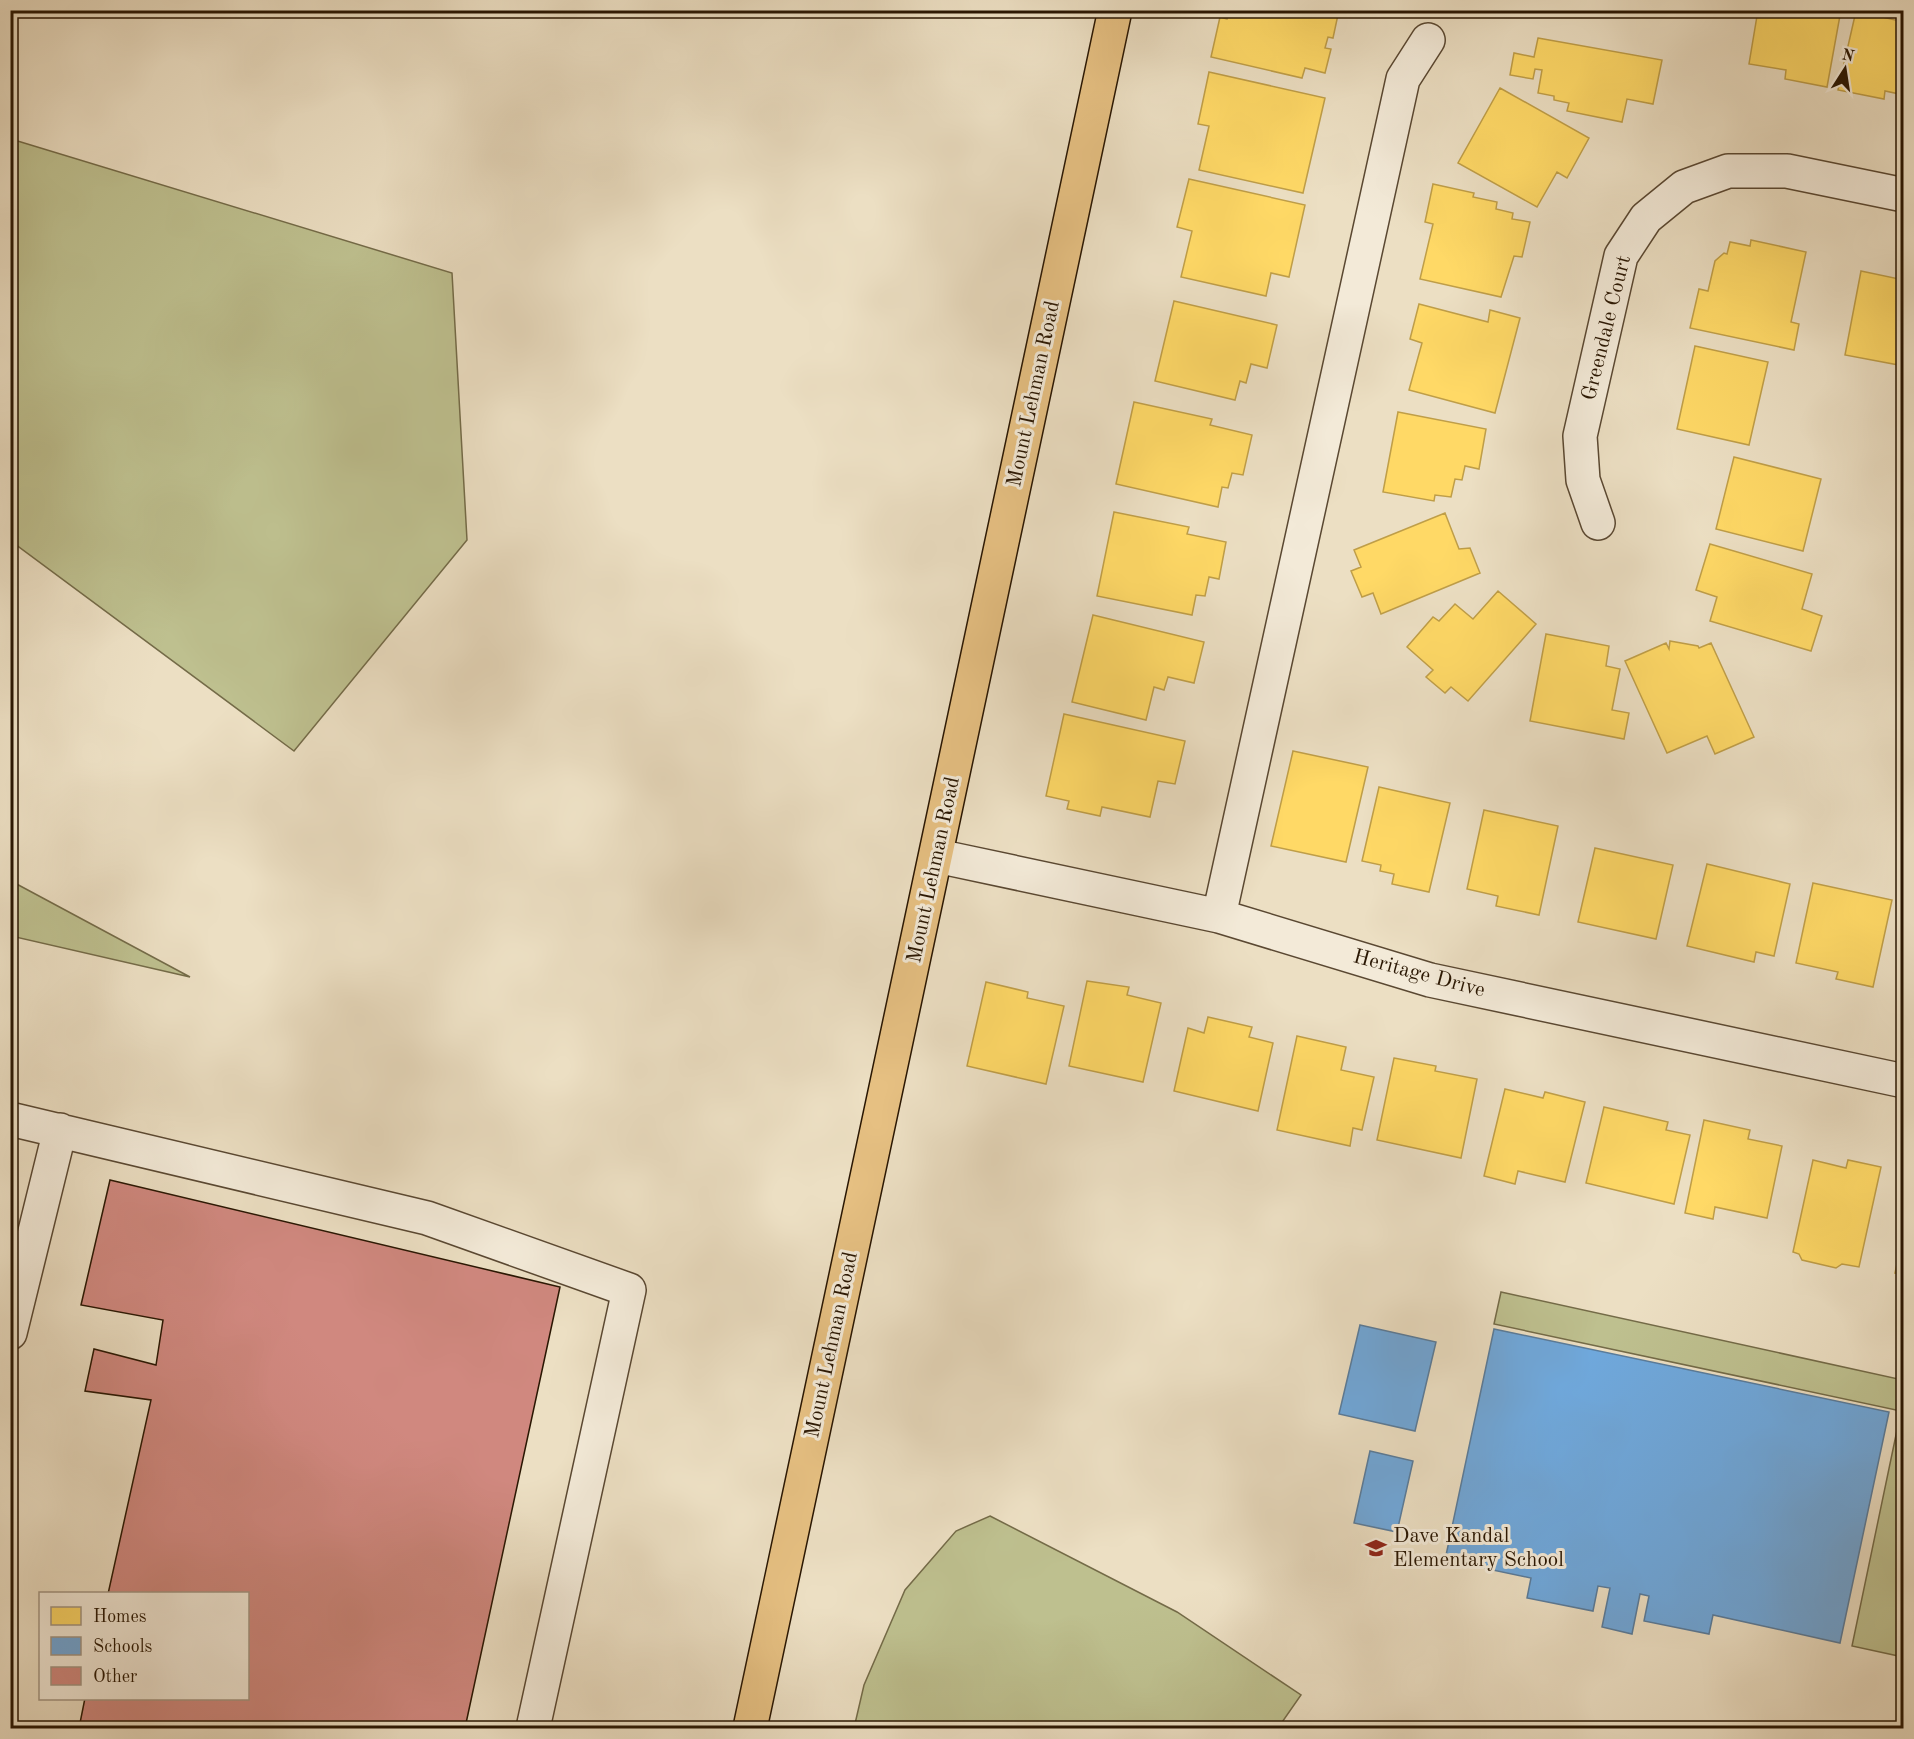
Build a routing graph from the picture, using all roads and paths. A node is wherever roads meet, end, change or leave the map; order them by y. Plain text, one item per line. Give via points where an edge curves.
1 (1115, 10) edge
2 (1428, 40) dead end
3 (1904, 195) edge
4 (1598, 523) dead end
5 (937, 856) junction
6 (1219, 916) junction
7 (1904, 1082) edge
8 (10, 1119) edge
9 (60, 1130) junction
10 (10, 1333) edge
11 (533, 1728) edge
12 (750, 1728) edge

1 - 5 main road, Mount Lehman Road
2 - 6 street via 1402,79
3 - 4 street, Greendale Court via 1787,171 1728,171 1684,187 1646,218 1621,256 1581,436 1583,480
5 - 6 street, Heritage Drive
5 - 12 main road, Mount Lehman Road
6 - 7 street, Heritage Drive via 1430,980
8 - 9 street
9 - 10 street
9 - 11 street via 427,1218 628,1290

